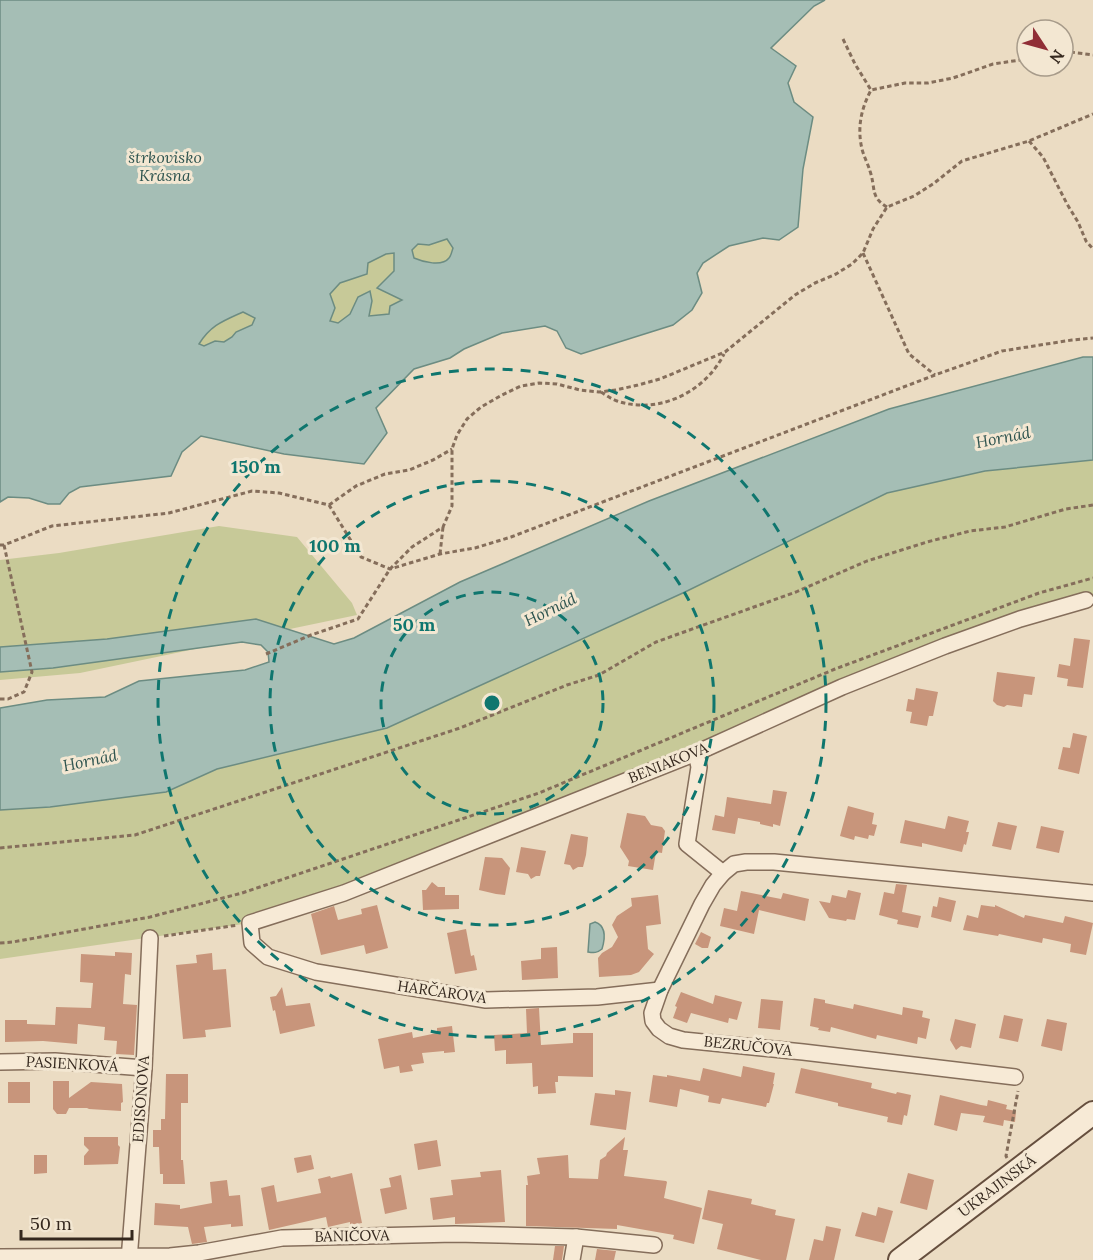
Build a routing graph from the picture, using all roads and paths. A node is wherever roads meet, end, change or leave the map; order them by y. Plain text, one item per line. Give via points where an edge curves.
1 (843, 39) dead end
2 (1075, 54) edge
3 (1093, 55) edge
4 (1015, 61) edge
5 (871, 90) junction
6 (1093, 114) edge
7 (1029, 141) junction
8 (887, 207) junction
9 (1093, 249) edge
10 (863, 253) junction
11 (1093, 338) edge
12 (725, 352) junction
13 (935, 375) junction
14 (599, 392) junction
15 (452, 449) junction
16 (329, 505) junction
17 (1093, 505) edge
18 (443, 527) junction
19 (2, 545) edge
20 (440, 554) junction
21 (390, 569) junction
22 (1093, 578) edge
23 (1086, 600) dead end
24 (266, 654) dead end
25 (0, 699) edge
26 (696, 753) junction
27 (0, 848) edge
28 (723, 873) junction
29 (1093, 893) edge
30 (250, 924) junction
31 (150, 938) joint
32 (0, 943) edge
33 (660, 990) junction
34 (0, 1062) edge
35 (144, 1068) junction
36 (1015, 1077) joint
37 (1093, 1113) edge
38 (1015, 1172) junction
39 (576, 1237) junction
40 (654, 1245) dead end
41 (0, 1257) edge
42 (129, 1258) edge
43 (572, 1260) edge
44 (900, 1260) edge

1 - 5 path
2 - 3 path
4 - 5 path via 928,83
5 - 8 path via 861,114 862,150 875,197
6 - 7 path
7 - 8 path via 962,161 914,196
7 - 9 path via 1043,157
8 - 10 path
10 - 12 path via 844,269 795,295
10 - 13 path via 909,354
11 - 13 path via 1002,351
12 - 14 path via 660,379
12 - 14 path via 703,383 664,403 631,404
13 - 20 path via 511,537
14 - 15 path via 557,384 521,386 466,419
15 - 16 path via 409,470 385,474 356,486
15 - 18 path via 452,506
16 - 19 path via 252,490 169,513 52,526
16 - 21 path via 361,556
17 - 27 path via 1005,527 970,531 867,561 796,592 656,642 599,675 460,728 135,835
18 - 20 path
18 - 21 path via 412,547
19 - 25 path via 32,672 24,692
20 - 21 path
21 - 24 path via 358,619
22 - 32 path via 1039,593 835,669 539,793 253,889 150,917
23 - 26 street, BENIAKOVA via 935,650
26 - 28 street via 699,767 687,844
26 - 30 street, BENIAKOVA via 344,892
28 - 29 street via 734,864 774,862
28 - 33 street, BEZRUČOVA via 702,904
30 - 31 path
30 - 33 street, HARČAROVA via 252,943 268,957 316,972 418,990 486,1000 597,997
31 - 35 street, EDISONOVA
33 - 36 street, BEZRUČOVA via 653,1022 669,1036 683,1040
34 - 35 street, PASIENKOVÁ via 55,1061
35 - 42 street, EDISONOVA
36 - 38 path via 1018,1086 1006,1156
37 - 38 main road, UKRAJINSKÁ
38 - 44 main road, UKRAJINSKÁ
39 - 40 street, BANIČOVA
39 - 42 street, BANIČOVA via 455,1234 282,1238 199,1253
39 - 43 street
41 - 42 street, BANIČOVA

